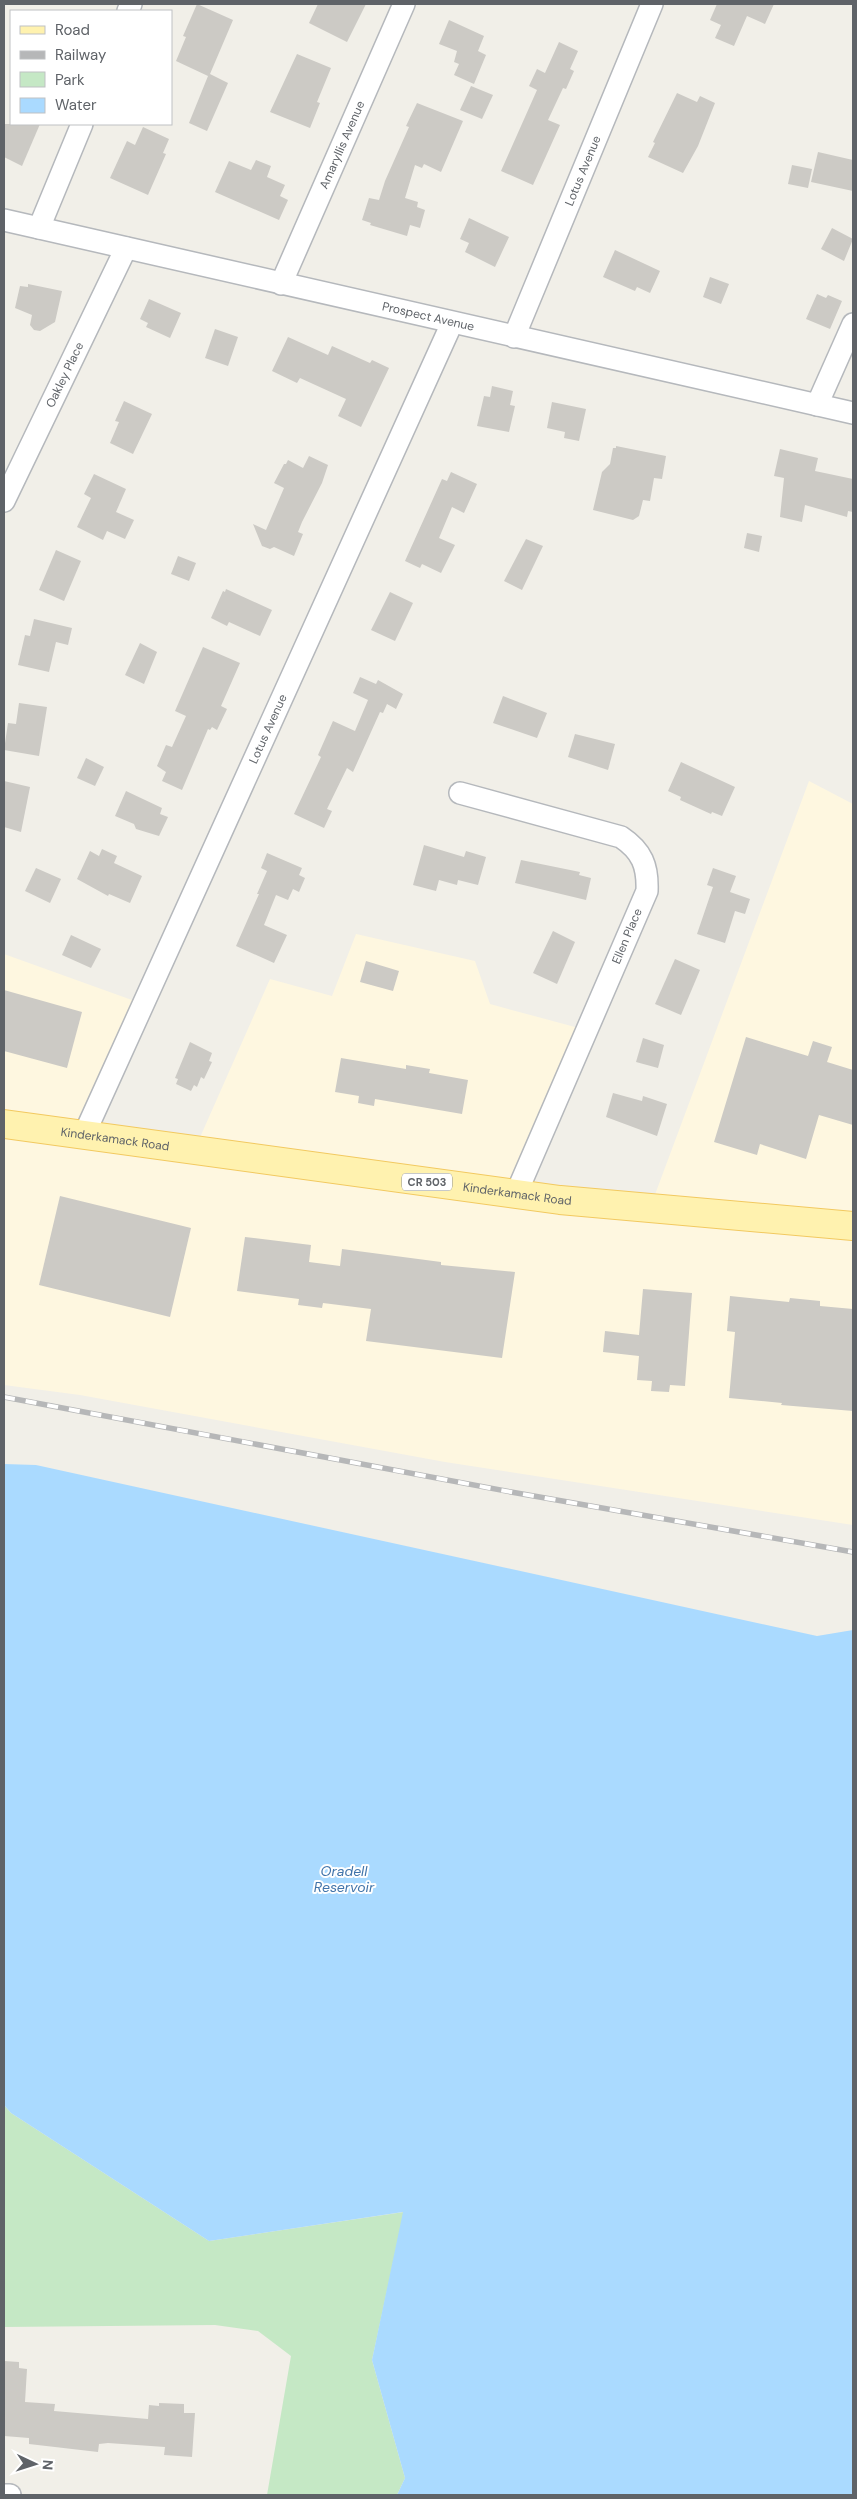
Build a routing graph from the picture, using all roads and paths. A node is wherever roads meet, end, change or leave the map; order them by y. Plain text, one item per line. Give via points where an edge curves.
1 (404, 4) edge
2 (652, 4) edge
3 (82, 125) edge
4 (4, 220) edge
5 (39, 228) junction
6 (126, 248) junction
7 (280, 284) junction
8 (452, 323) junction
9 (853, 324) edge
10 (514, 337) junction
11 (817, 405) junction
12 (853, 413) edge
13 (4, 501) edge
14 (460, 792) dead end
15 (4, 1124) edge
16 (83, 1137) junction
17 (516, 1194) junction
18 (853, 1226) edge
19 (4, 2495) edge
20 (10, 2495) edge

1 - 7 street, Amaryllis Avenue
2 - 10 street, Lotus Avenue
3 - 5 street
4 - 5 street, Prospect Avenue
5 - 6 street, Prospect Avenue
6 - 7 street, Prospect Avenue
6 - 13 street, Oakley Place
7 - 8 street, Prospect Avenue
8 - 10 street, Prospect Avenue
8 - 16 street, Lotus Avenue
9 - 11 street
10 - 11 street, Prospect Avenue
11 - 12 street, Prospect Avenue
14 - 17 street, Ellen Place via 621,836 643,858 648,874 646,891
15 - 16 main road, Kinderkamack Road / CR 503
16 - 17 main road, Kinderkamack Road / CR 503
17 - 18 main road, Kinderkamack Road / CR 503
19 - 20 street

